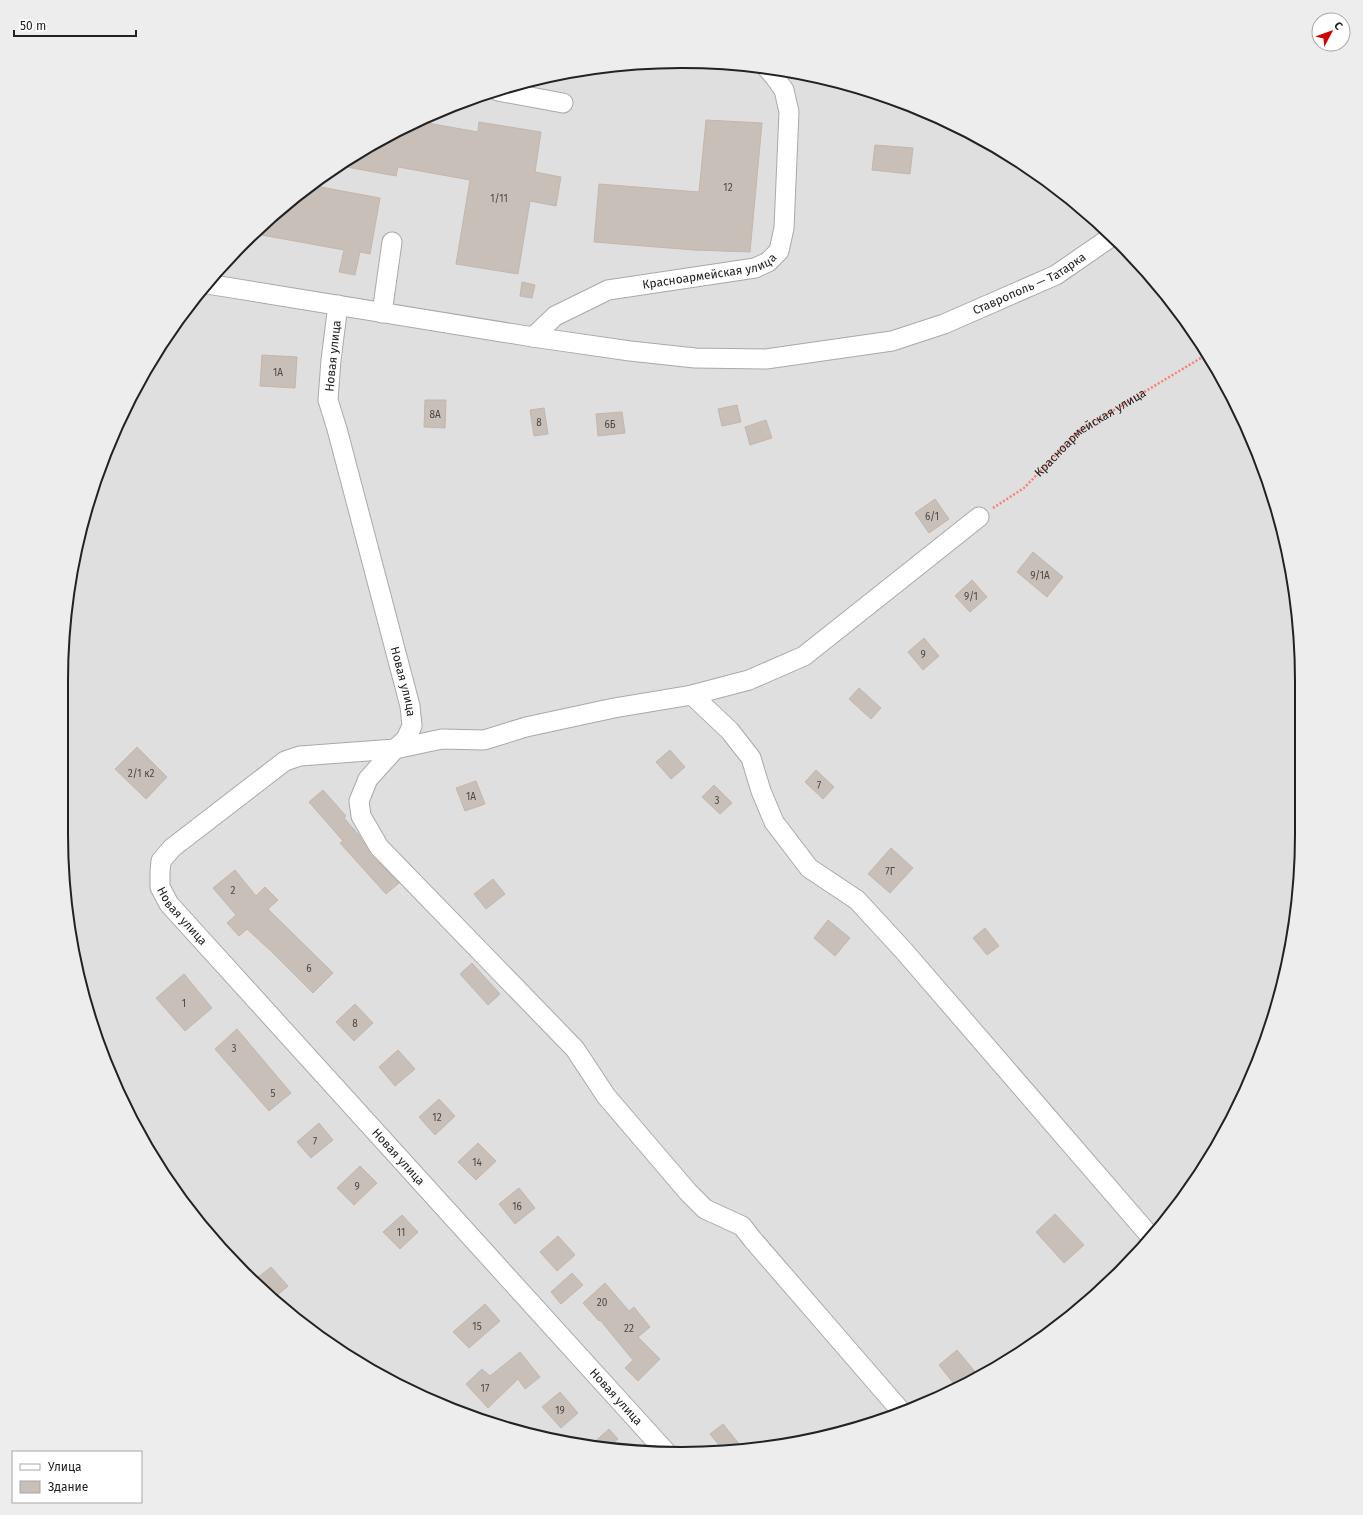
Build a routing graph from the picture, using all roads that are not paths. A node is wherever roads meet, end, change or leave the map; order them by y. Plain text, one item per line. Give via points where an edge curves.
1 (773, 75) edge
2 (510, 93) edge
3 (563, 103) dead end
4 (1107, 240) edge
5 (392, 242) dead end
6 (214, 285) edge
7 (338, 305) junction
8 (382, 313) junction
9 (533, 337) junction
10 (979, 517) road end
11 (692, 695) junction
12 (395, 749) junction
13 (1147, 1233) edge
14 (898, 1407) edge
15 (661, 1446) edge

1 - 9 street, Красноармейская улица via 784,90 789,112 784,228 778,251 768,262 755,268 608,290 555,316
2 - 3 street
4 - 9 street, Ставрополь — Татарка via 1056,275 944,324 892,341 766,359 695,358
5 - 8 street
6 - 7 street, Ставрополь — Татарка
7 - 8 street, Ставрополь — Татарка
7 - 12 street, Новая улица via 328,400 410,706 412,726 406,739
8 - 9 street, Ставрополь — Татарка
10 - 11 street via 804,656 749,680
11 - 12 street via 614,708 484,740 442,739
11 - 13 street via 730,731 751,758 774,822 809,868 857,900
12 - 14 street via 368,779 359,801 361,816 379,847 574,1049 606,1096 688,1192 705,1209 742,1226
12 - 15 street, Новая улица via 300,756 285,761 172,848 162,861 160,887 169,904

